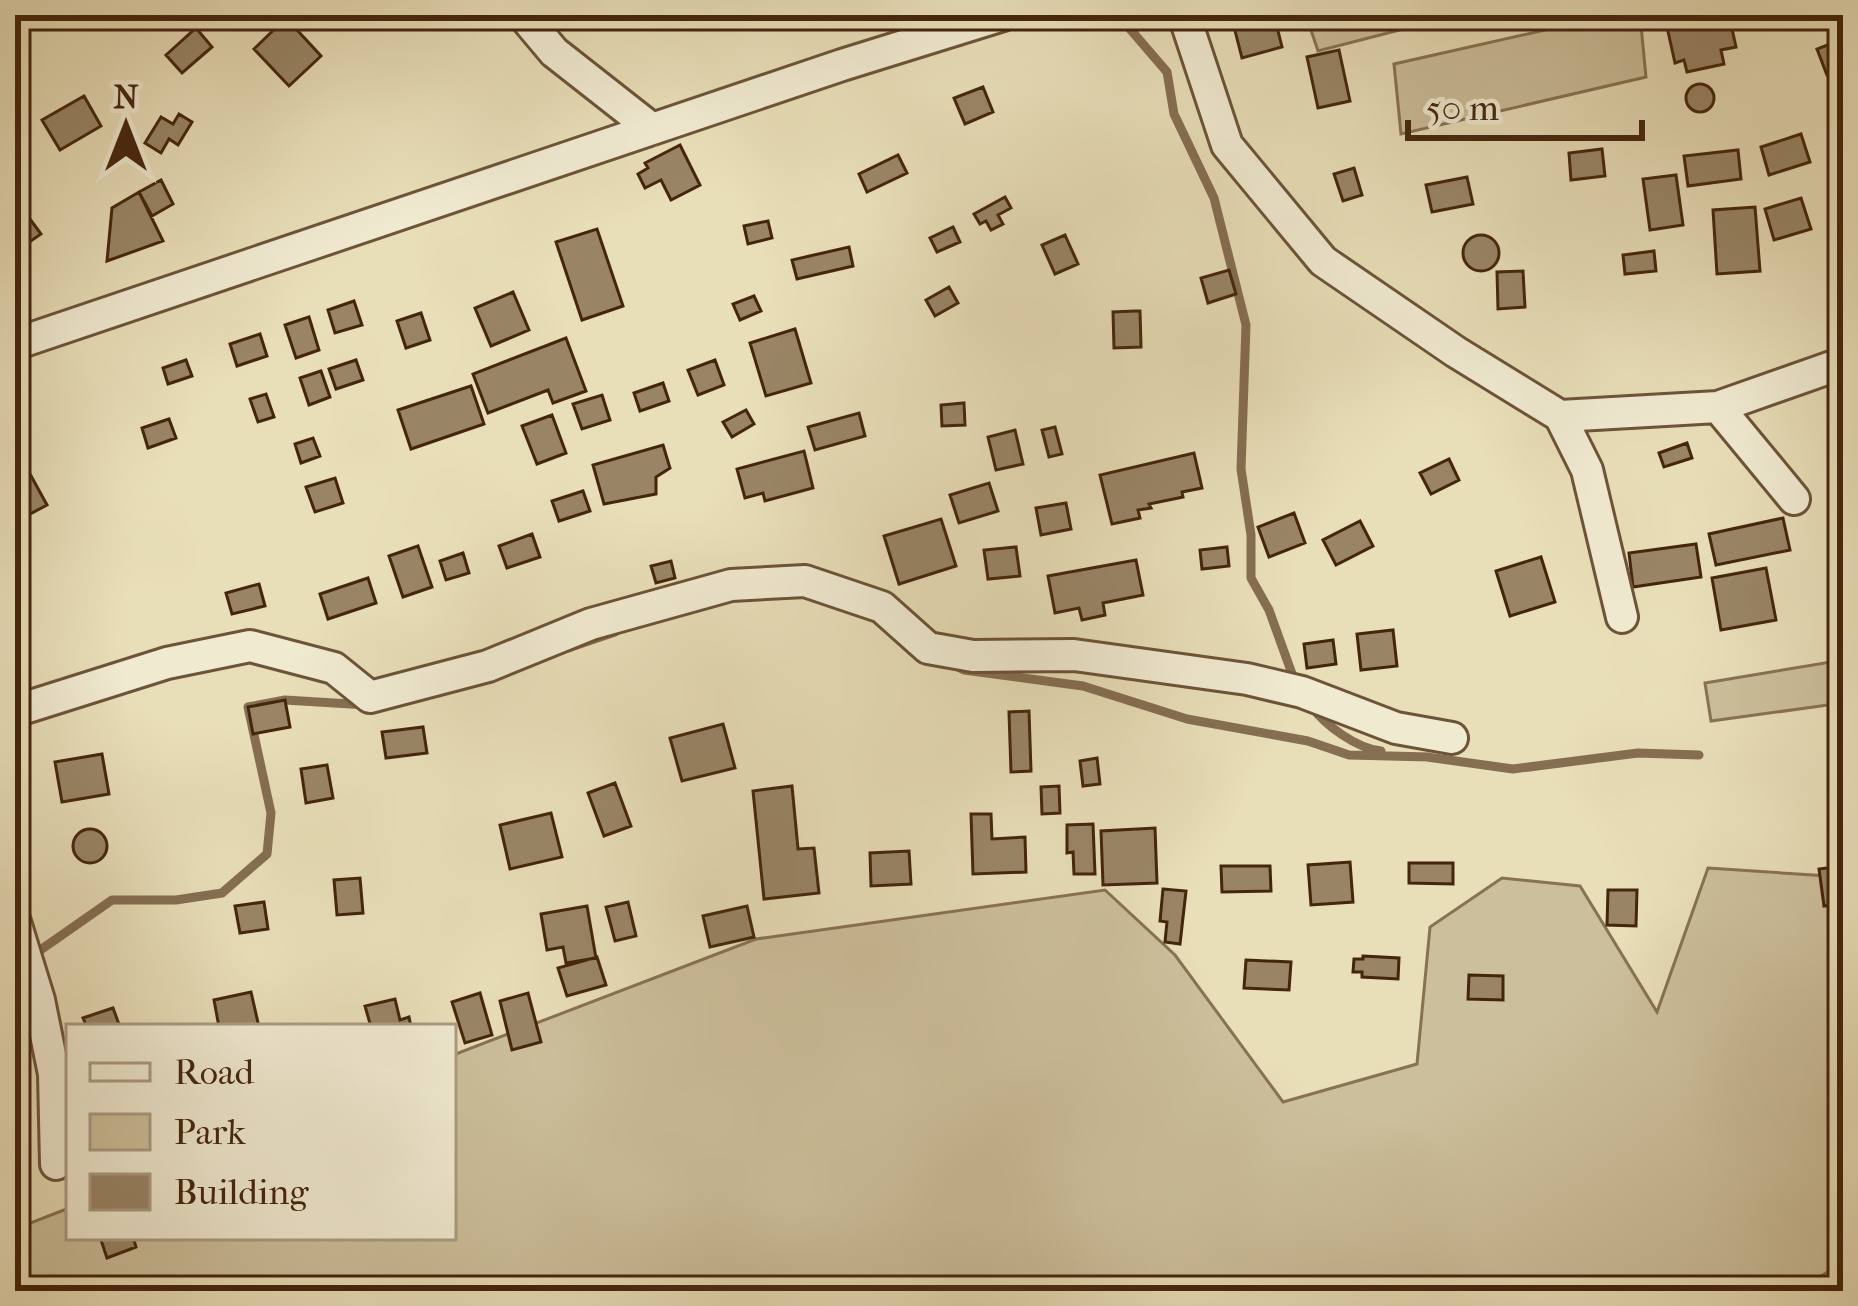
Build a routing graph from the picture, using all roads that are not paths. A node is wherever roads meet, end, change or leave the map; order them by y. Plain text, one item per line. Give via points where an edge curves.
1 (523, 15) edge
2 (1003, 15) edge
3 (1184, 15) edge
4 (652, 130) junction
5 (20, 334) edge
6 (1843, 362) edge
7 (1718, 407) junction
8 (1560, 416) junction
9 (1794, 499) dead end
10 (1622, 617) dead end
11 (15, 711) edge
12 (1452, 738) dead end
13 (15, 922) edge
14 (56, 1164) dead end

1 - 4 street via 554,52
2 - 4 street
3 - 8 street via 1227,145 1323,261
4 - 5 street
6 - 7 street
7 - 8 street
7 - 9 street
8 - 10 street via 1587,470
11 - 12 street via 250,646 334,668 370,697 731,585 805,581 882,607 928,648 1074,655 1246,679
13 - 14 street via 54,1074

